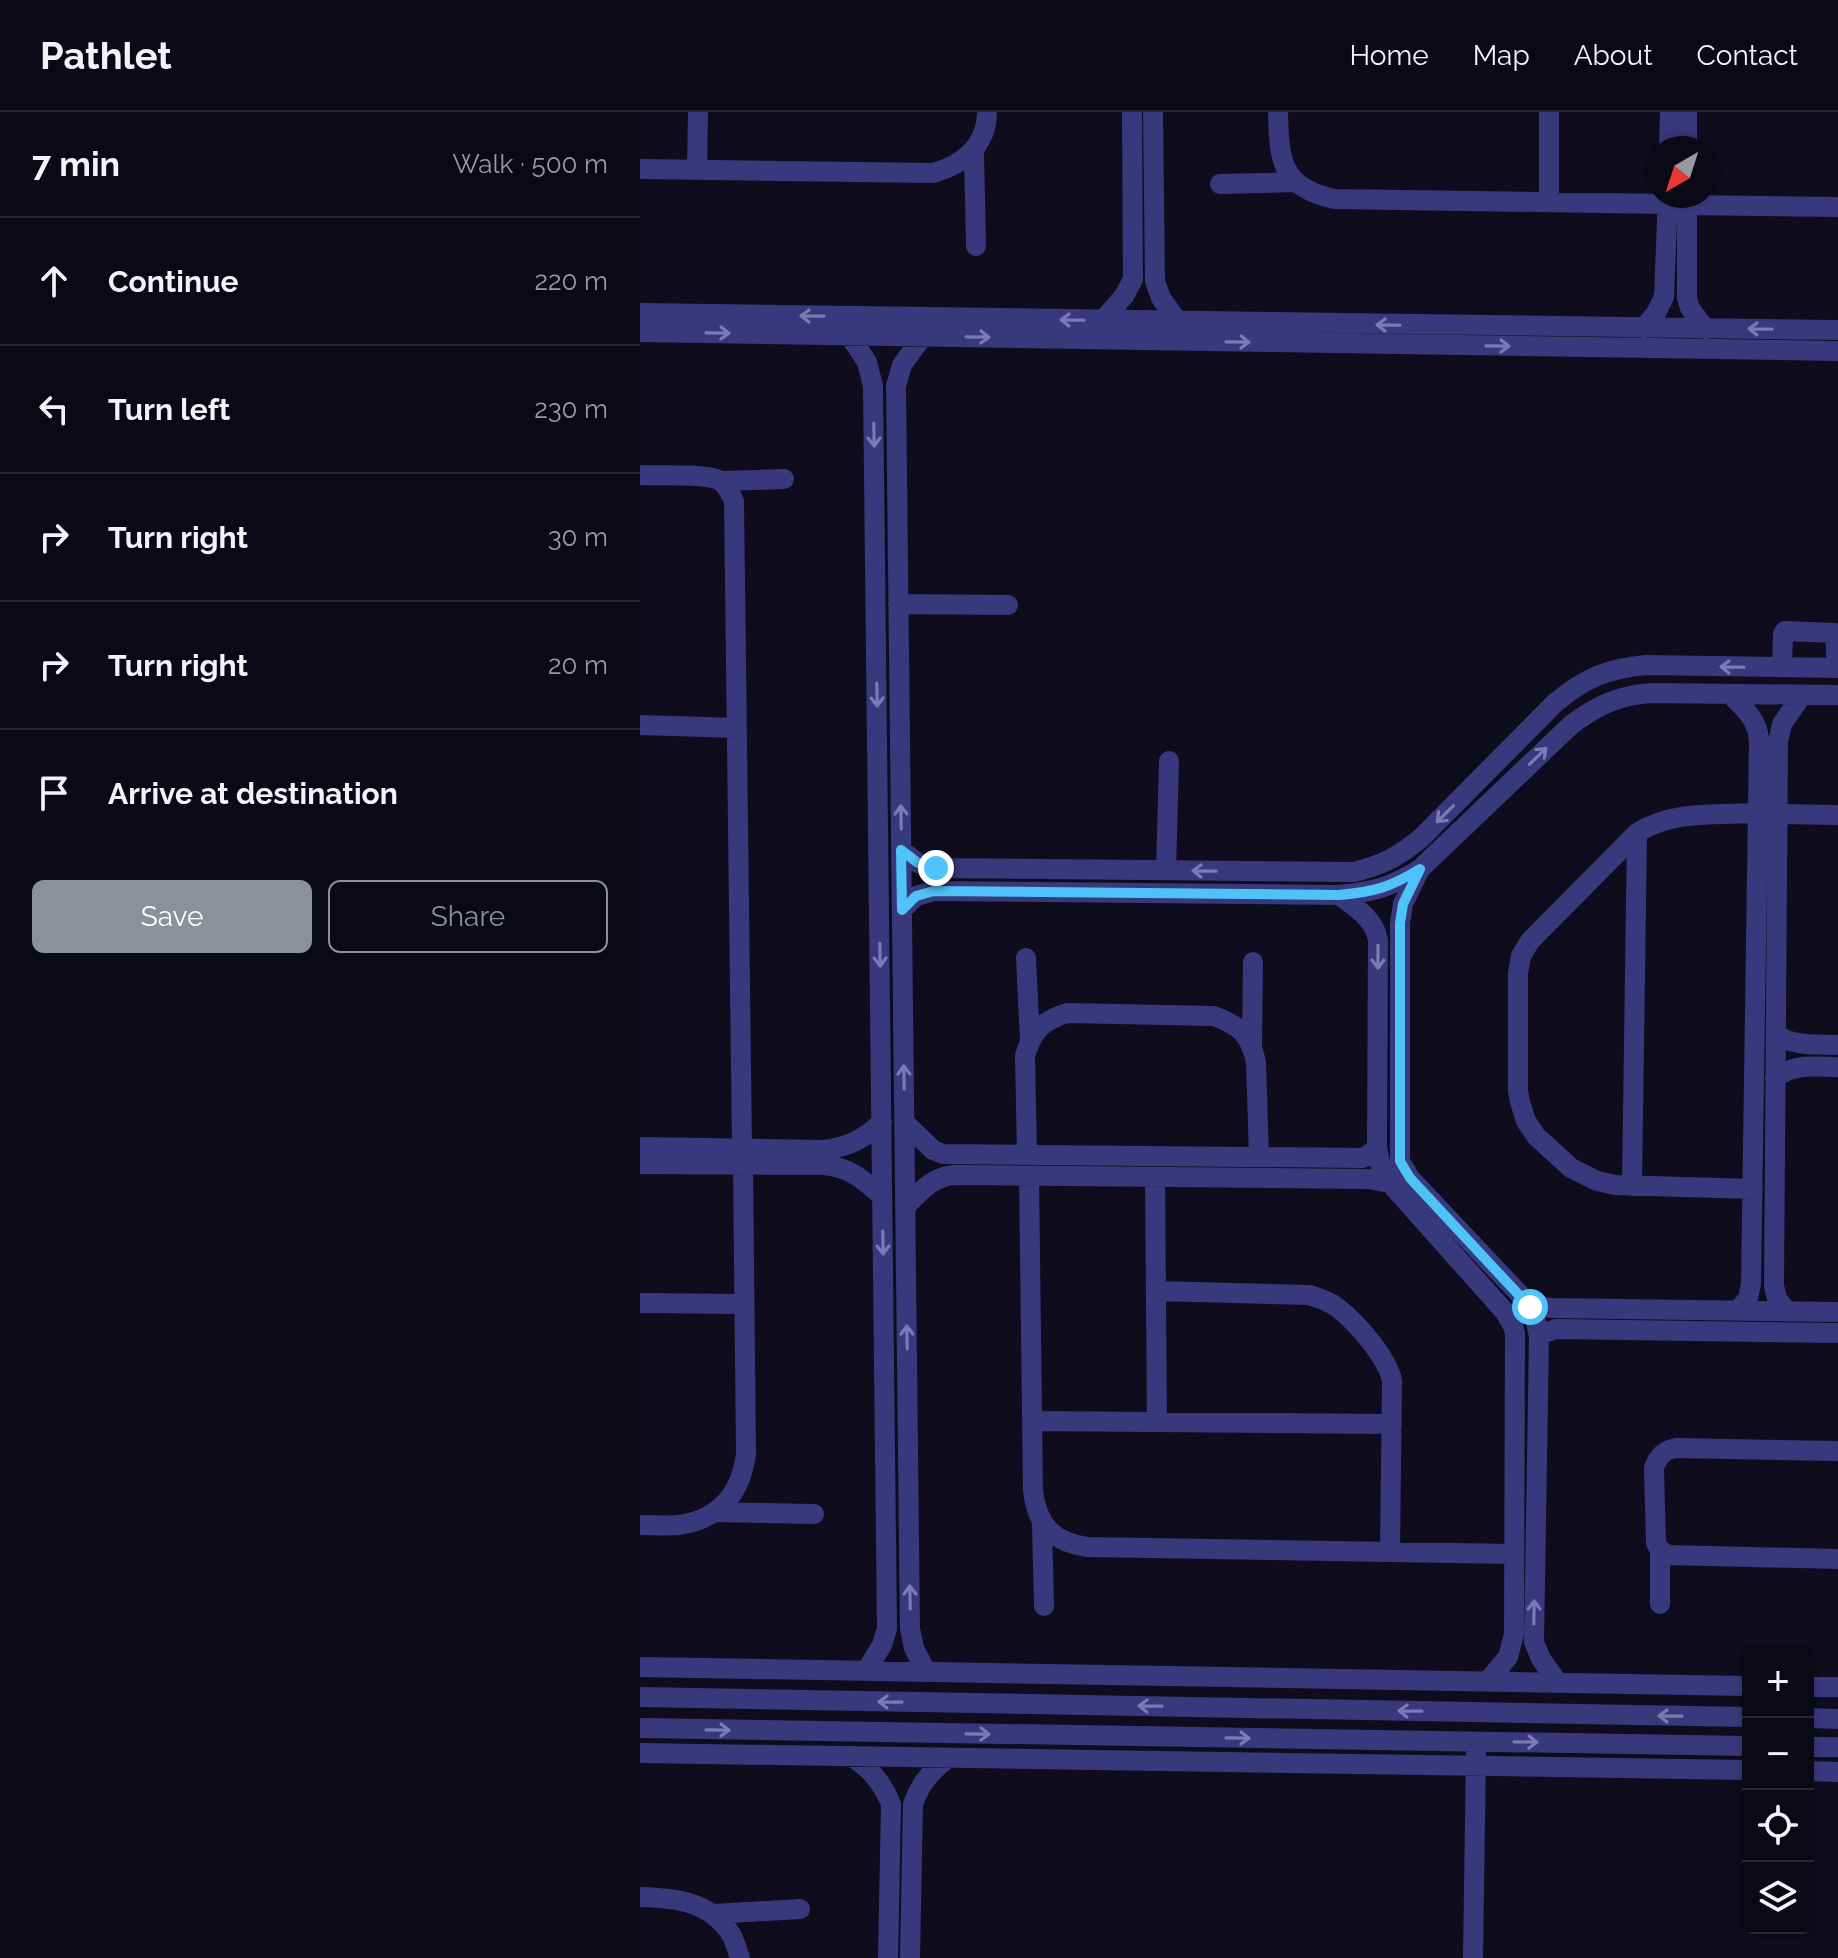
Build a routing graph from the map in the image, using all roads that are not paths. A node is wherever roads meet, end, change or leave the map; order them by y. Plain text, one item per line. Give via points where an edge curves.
1 (698, 112) edge
2 (987, 112) edge
3 (1132, 112) edge
4 (1153, 112) edge
5 (1278, 112) edge
6 (1549, 112) edge
7 (1670, 112) edge
8 (1687, 112) edge
9 (1669, 136) edge
10 (1687, 136) edge
11 (974, 151) junction
12 (640, 169) edge
13 (697, 169) junction
14 (1296, 182) junction
15 (1220, 184) dead end
16 (1646, 200) edge
17 (1549, 202) junction
18 (1718, 202) edge
19 (1838, 207) edge
20 (1677, 208) edge
21 (976, 246) dead end
22 (1144, 259) junction
23 (1676, 287) junction
24 (640, 313) edge
25 (1102, 321) junction
26 (1178, 322) junction
27 (1644, 328) junction
28 (1705, 329) junction
29 (1838, 330) edge
30 (640, 332) edge
31 (849, 335) junction
32 (1425, 335) junction
33 (923, 336) junction
34 (1838, 351) edge
35 (873, 386) junction
36 (896, 386) junction
37 (640, 475) edge
38 (784, 479) dead end
39 (722, 481) junction
40 (898, 604) junction
41 (1008, 605) dead end
42 (1782, 667) junction
43 (1837, 668) edge
44 (1730, 694) junction
45 (1802, 695) junction
46 (1838, 695) edge
47 (640, 725) edge
48 (737, 728) junction
49 (1169, 761) dead end
50 (1485, 774) junction
51 (1502, 791) junction
52 (1768, 813) junction
53 (1838, 815) edge
54 (1637, 833) junction
55 (901, 850) junction
56 (1420, 869) junction
57 (1166, 871) junction
58 (1339, 895) junction
59 (902, 910) junction
60 (1026, 958) dead end
61 (1253, 962) dead end
62 (880, 993) junction
63 (903, 993) junction
64 (1776, 1034) junction
65 (1030, 1041) junction
66 (1838, 1045) edge
67 (1252, 1047) junction
68 (1838, 1067) edge
69 (1775, 1078) junction
70 (882, 1122) junction
71 (905, 1123) junction
72 (640, 1147) edge
73 (1377, 1148) junction
74 (742, 1157) junction
75 (1259, 1157) junction
76 (824, 1158) junction
77 (640, 1164) edge
78 (954, 1165) junction
79 (1028, 1165) junction
80 (1155, 1177) junction
81 (1390, 1183) junction
82 (1632, 1186) junction
83 (1753, 1189) junction
84 (882, 1196) junction
85 (906, 1206) junction
86 (1156, 1291) junction
87 (1524, 1299) junction
88 (640, 1303) edge
89 (744, 1304) junction
90 (1738, 1311) junction
91 (1787, 1311) junction
92 (1838, 1312) edge
93 (1838, 1333) edge
94 (1539, 1337) junction
95 (1032, 1421) junction
96 (1157, 1422) junction
97 (1392, 1424) junction
98 (1838, 1451) edge
99 (716, 1512) junction
100 (814, 1514) dead end
101 (1042, 1523) junction
102 (640, 1525) edge
103 (1660, 1550) junction
104 (1390, 1552) junction
105 (1514, 1554) junction
106 (1838, 1559) edge
107 (1660, 1604) dead end
108 (1044, 1606) dead end
109 (887, 1629) junction
110 (910, 1629) junction
111 (640, 1667) edge
112 (866, 1671) junction
113 (926, 1672) junction
114 (1487, 1682) junction
115 (1558, 1683) junction
116 (1742, 1686) edge
117 (1814, 1687) edge
118 (1838, 1687) edge
119 (640, 1697) edge
120 (1477, 1712) junction
121 (1742, 1717) edge
122 (1814, 1718) edge
123 (1838, 1719) edge
124 (640, 1728) edge
125 (1477, 1742) junction
126 (1742, 1746) edge
127 (1814, 1747) edge
128 (1838, 1747) edge
129 (640, 1753) edge
130 (850, 1756) junction
131 (948, 1758) junction
132 (1476, 1766) junction
133 (1742, 1770) edge
134 (1814, 1771) edge
135 (1838, 1772) edge
136 (890, 1847) junction
137 (912, 1847) junction
138 (640, 1897) edge
139 (800, 1909) dead end
140 (713, 1914) junction
141 (740, 1958) edge
142 (888, 1958) edge
143 (910, 1958) edge
144 (1473, 1958) edge

1 - 13 street
2 - 11 street
3 - 22 street
4 - 22 street
5 - 14 street via 1284,165
6 - 17 street
7 - 9 street
8 - 10 street
11 - 13 street via 962,162 933,173
11 - 21 street
12 - 13 street
14 - 15 street
14 - 17 street via 1334,199
16 - 17 street
18 - 19 street
20 - 23 street
22 - 25 street via 1130,288
22 - 26 street
23 - 27 street
23 - 28 street
25 -> 24 street
25 - 26 street
32 -> 26 street
27 - 28 street
27 - 32 street
29 -> 28 street
30 -> 31 street
31 - 33 street
31 - 35 street via 867,362
33 -> 32 street
32 -> 34 street
33 - 36 street via 902,365
35 - 36 street
35 -> 62 street
36 - 40 street
37 - 39 street
38 - 39 street
39 - 48 street via 734,501
40 - 41 street
55 -> 40 street
42 - 43 street
42 - 43 street via 1785,631 1835,633
42 -> 50 street via 1645,665 1596,675 1555,703
44 - 45 street
51 -> 44 street via 1571,725 1609,701 1652,693
44 - 52 street via 1758,729
45 - 46 street
45 - 52 street via 1779,732
47 - 48 street
48 - 74 street
49 - 57 street
50 - 51 street
50 -> 57 street via 1421,838 1379,866 1354,872
51 - 56 street
52 - 53 street
52 - 54 street via 1676,817
52 - 64 street
52 - 83 street
54 - 82 street
54 - 82 street via 1530,941 1521,956 1518,988 1518,1091 1531,1129 1579,1173 1606,1184
55 - 57 street via 936,868
55 - 59 street
56 - 58 street via 1368,893
56 - 87 street via 1400,923 1400,1161
58 - 59 street via 934,891 916,896
58 -> 73 street via 1366,915 1378,940
59 - 63 street
60 - 65 street
61 - 67 street
62 - 63 street
62 - 70 street
71 -> 63 street
64 - 66 street via 1795,1044
64 - 69 street
65 - 67 street via 1052,1018 1067,1013 1214,1016 1232,1023
65 - 79 street via 1025,1056
67 - 75 street
68 - 69 street via 1796,1067
69 - 91 street via 1774,1286
70 - 76 street
70 - 84 street
71 - 78 street
71 - 85 street
72 - 74 street
73 - 75 street via 1363,1158
73 - 81 street
74 - 76 street
74 - 77 street
74 - 89 street
75 - 79 street
76 - 84 street
78 - 79 street
78 - 85 street
79 - 80 street
79 - 95 street
80 - 81 street
80 - 86 street
81 - 105 street via 1513,1326
82 - 83 street
83 - 90 street via 1750,1291
84 -> 109 street
110 -> 85 street
86 - 96 street
86 - 97 street via 1309,1295 1337,1307 1389,1369
87 - 90 street via 1551,1308
87 - 94 street
88 - 89 street
89 - 99 street via 744,1470 729,1500
90 - 91 street
91 - 92 street
93 - 94 street via 1556,1329
115 -> 94 street via 1534,1642
95 - 96 street
95 - 101 street via 1033,1491
96 - 97 street
97 - 104 street
98 - 103 street via 1668,1450 1654,1468
99 - 100 street
99 - 102 street via 677,1525
101 - 104 street via 1062,1540 1087,1547
101 - 108 street
103 - 106 street via 1676,1556
103 - 107 street
104 - 105 street
105 - 114 street via 1513,1642
109 - 110 street
109 - 112 street
110 - 113 street
111 - 112 street
112 - 113 street
113 - 114 street
114 - 115 street
115 - 116 street
117 - 118 street
120 -> 119 street
121 -> 120 street
120 - 125 street
122 - 123 street
124 -> 125 street
125 -> 126 street
125 - 132 street
127 - 128 street
129 - 130 street
130 - 131 street
130 - 136 street via 885,1789 891,1804
131 - 132 street
131 - 137 street via 918,1790
132 - 133 street
132 - 144 street
134 - 135 street
136 - 137 street
136 - 142 street
137 - 143 street
138 - 140 street via 688,1901
139 - 140 street
140 - 141 street via 732,1935

